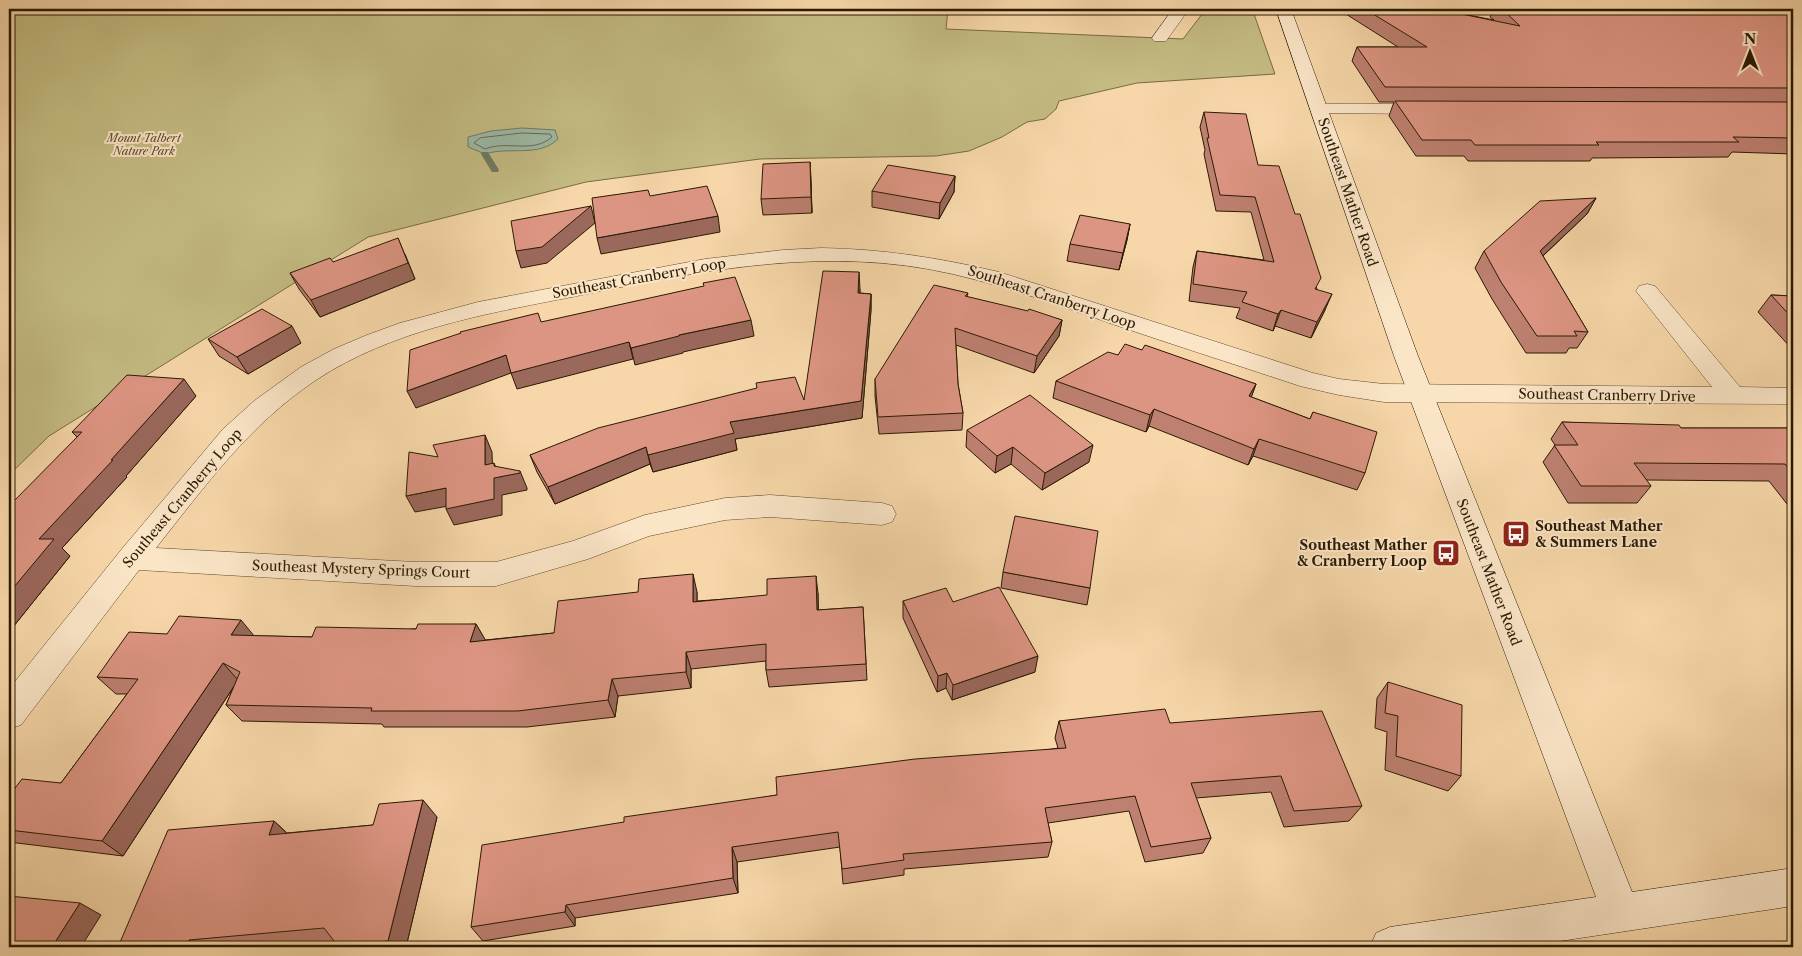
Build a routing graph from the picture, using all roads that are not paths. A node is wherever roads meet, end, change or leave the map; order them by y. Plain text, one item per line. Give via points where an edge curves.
1 (1181, 9) edge
2 (1283, 9) edge
3 (1160, 38) dead end
4 (1319, 109) junction
5 (1446, 110) edge
6 (1647, 291) dead end
7 (1421, 393) junction
8 (1733, 396) junction
9 (1793, 396) edge
10 (882, 514) dead end
11 (131, 558) junction
12 (9, 714) edge
13 (1793, 887) edge
14 (1621, 913) junction
15 (1390, 947) edge

1 - 3 street
2 - 4 street, Southeast Mather Road
4 - 5 street
4 - 7 street, Southeast Mather Road
6 - 8 street
7 - 8 street, Southeast Cranberry Drive
7 - 11 street, Southeast Cranberry Loop via 1375,392 1309,380 1004,279 949,265 865,256 803,255 745,259 474,309 390,333 329,362 278,394 228,439
7 - 14 street, Southeast Mather Road
8 - 9 street, Southeast Cranberry Drive
10 - 11 street, Southeast Mystery Springs Court via 770,506 725,508 645,526 578,551 496,574 415,574
11 - 12 street, Southeast Cranberry Loop
13 - 14 street
14 - 15 street

